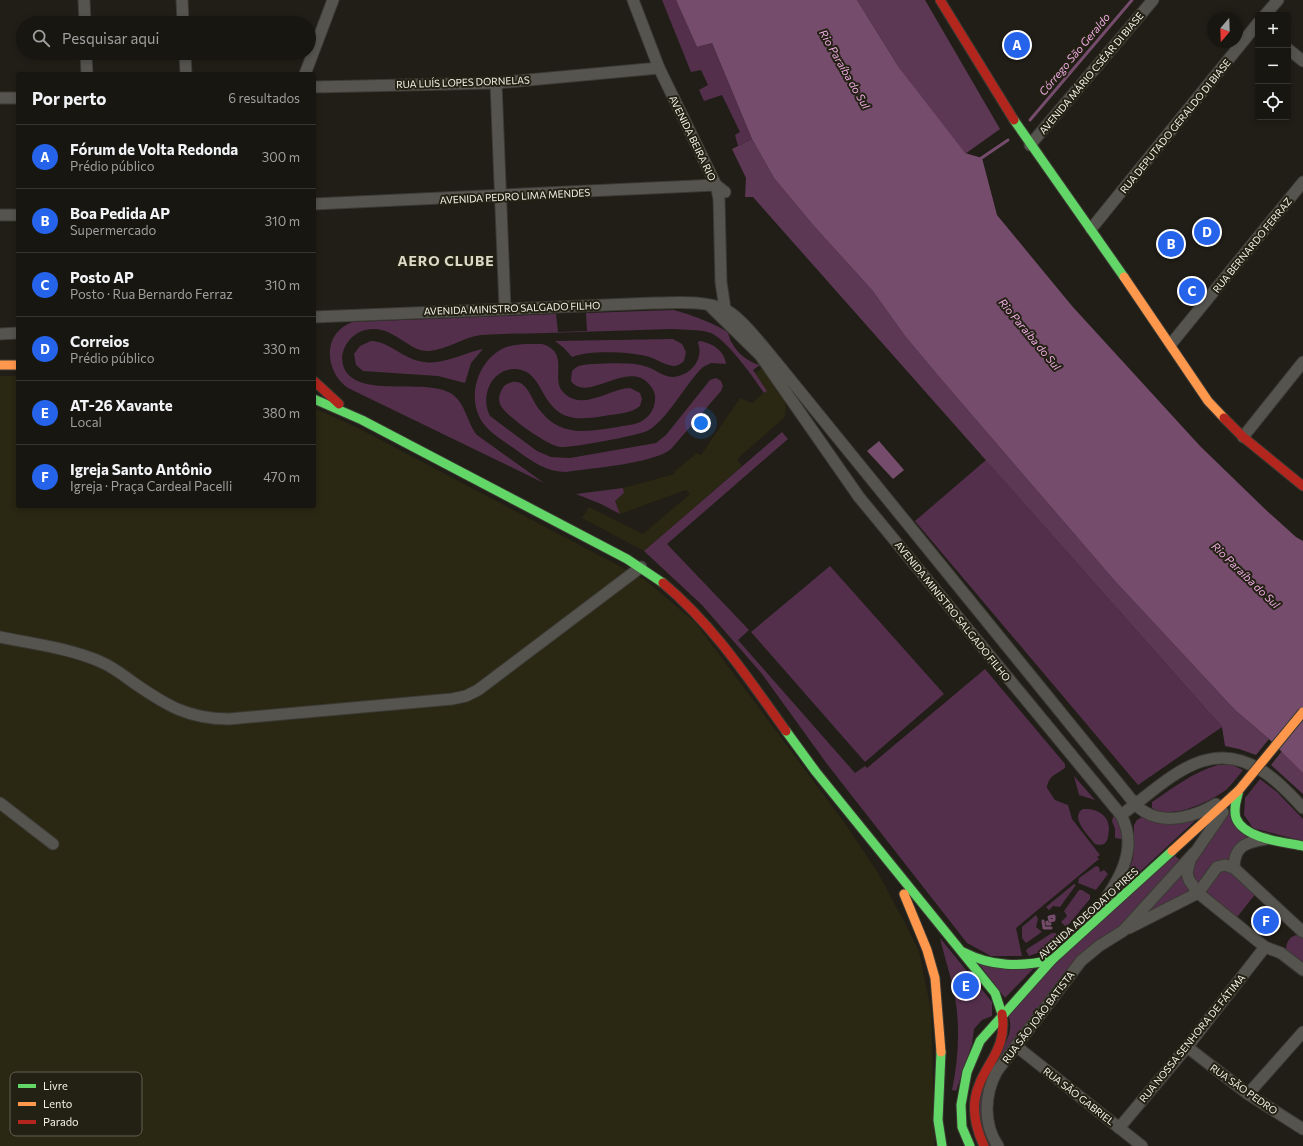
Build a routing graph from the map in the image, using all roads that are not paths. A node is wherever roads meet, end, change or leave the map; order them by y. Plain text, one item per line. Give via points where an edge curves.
1 (84, 0) edge
2 (182, 0) edge
3 (332, 0) edge
4 (633, 0) edge
5 (940, 0) edge
6 (1153, 0) edge
7 (1278, 0) edge
8 (1268, 12) edge
9 (85, 16) edge
10 (183, 16) edge
11 (1255, 27) edge
12 (316, 44) edge
13 (1291, 51) edge
14 (86, 60) edge
15 (185, 60) edge
16 (310, 60) edge
17 (1303, 61) edge
18 (660, 68) junction
19 (87, 72) edge
20 (186, 72) edge
21 (306, 72) edge
22 (496, 83) junction
23 (316, 87) edge
24 (0, 98) edge
25 (16, 98) edge
26 (1027, 141) junction
27 (1303, 182) edge
28 (716, 185) junction
29 (726, 192) dead end
30 (501, 197) junction
31 (316, 204) edge
32 (0, 215) edge
33 (16, 215) edge
34 (1091, 229) junction
35 (722, 282) junction
36 (709, 305) junction
37 (505, 308) junction
38 (725, 309) junction
39 (316, 317) edge
40 (16, 333) edge
41 (0, 334) edge
42 (1171, 344) junction
43 (1303, 362) edge
44 (0, 365) edge
45 (16, 365) edge
46 (316, 383) edge
47 (316, 400) edge
48 (362, 420) junction
49 (1243, 437) junction
50 (1303, 486) edge
51 (641, 567) junction
52 (0, 637) edge
53 (1303, 712) edge
54 (1239, 790) junction
55 (0, 803) edge
56 (1136, 804) junction
57 (1303, 808) edge
58 (1121, 815) junction
59 (1269, 838) junction
60 (53, 844) dead end
61 (1303, 846) edge
62 (1194, 853) junction
63 (892, 866) junction
64 (1234, 868) junction
65 (1198, 893) junction
66 (1084, 929) junction
67 (1123, 931) junction
68 (1303, 932) edge
69 (1265, 947) junction
70 (958, 949) junction
71 (1052, 960) junction
72 (1303, 970) edge
73 (1002, 1015) junction
74 (1303, 1032) edge
75 (1016, 1046) junction
76 (1187, 1047) junction
77 (1248, 1094) junction
78 (1119, 1128) junction
79 (1303, 1129) edge
80 (942, 1146) edge
81 (970, 1146) edge
82 (984, 1146) edge
83 (998, 1146) edge
84 (1142, 1146) edge

1 - 9 street
2 - 10 street
3 - 12 street
4 - 18 street, AVENIDA BEIRA RIO
5 - 26 main road
6 - 26 street, AVENIDA MÁRIO CSÉAR DI BIASE
7 - 8 street
11 - 34 street, RUA DEPUTADO GERALDO DI BIASE
13 - 17 street
14 - 19 street
15 - 20 street
16 - 21 street
18 - 22 street, RUA LUÍS LOPES DORNELAS
18 - 28 street, AVENIDA BEIRA RIO
22 - 23 street, RUA LUÍS LOPES DORNELAS
22 - 30 street
24 - 25 street
26 - 34 main road
27 - 42 street, RUA BERNARDO FERRAZ
28 - 29 street
28 - 30 street, AVENIDA PEDRO LIMA MENDES
28 - 35 street, AVENIDA BEIRA RIO
30 - 31 street, AVENIDA PEDRO LIMA MENDES
30 - 37 street
32 - 33 street
34 - 42 main road
35 - 36 street, AVENIDA BEIRA RIO via 716,297
35 - 38 street, AVENIDA BEIRA RIO
36 - 37 street, AVENIDA MINISTRO SALGADO FILHO via 654,303
36 - 38 street, AVENIDA MINISTRO SALGADO FILHO
36 - 58 street, AVENIDA MINISTRO SALGADO FILHO via 760,355 859,496
37 - 39 street, AVENIDA MINISTRO SALGADO FILHO
38 - 56 street, AVENIDA MINISTRO SALGADO FILHO via 737,318 781,368
40 - 41 street
42 - 49 main road via 1208,401
43 - 49 street
44 - 45 main road
46 - 48 main road via 331,398
47 - 48 main road
48 - 51 main road
49 - 50 main road
51 - 52 street via 478,690 452,699 229,719 203,718 166,705 121,673 99,661
51 - 63 main road via 688,604 713,631 816,772
53 - 54 main road, AVENIDA ADEODATO PIRES, bridge
54 - 56 street, AVENIDA MINISTRO SALGADO FILHO via 1205,810 1182,817 1156,816 1145,812
54 - 59 main road via 1234,805 1238,823 1250,833
54 - 62 street
54 - 66 main road, AVENIDA ADEODATO PIRES
55 - 60 street
56 - 57 street via 1190,766 1208,758 1227,757 1248,763 1267,774
56 - 58 street
58 - 66 street, AVENIDA MINISTRO SALGADO FILHO via 1128,839 1122,872 1114,888
59 - 61 main road
59 - 64 street via 1253,841 1240,848 1235,856
62 - 65 street via 1187,873
62 - 67 street, RUA SÃO JOÃO BATISTA
63 - 70 main road
63 - 80 main road via 928,950 935,978 942,1050 938,1120
64 - 65 street, RUA SÃO JOÃO BATISTA via 1225,865 1217,867
64 - 68 street
65 - 67 street, RUA SÃO JOÃO BATISTA
65 - 69 street
66 - 71 main road, AVENIDA ADEODATO PIRES
67 - 75 street, RUA SÃO JOÃO BATISTA via 1081,961
69 - 72 street via 1281,953
69 - 76 street, RUA NOSSA SENHORA DE FÁTIMA
70 - 71 main road via 983,962 1003,965 1032,965
70 - 73 main road via 995,993
71 - 73 main road, AVENIDA ADEODATO PIRES
73 - 81 main road, AVENIDA ADEODATO PIRES via 980,1041 964,1081 961,1116
73 - 82 main road via 1003,1037 976,1088 973,1099 974,1120
74 - 77 street
75 - 78 street, RUA SÃO GABRIEL
75 - 83 street, RUA SÃO JOÃO BATISTA via 992,1079 987,1123
76 - 77 street, RUA SÃO PEDRO
76 - 78 street, RUA NOSSA SENHORA DE FÁTIMA
77 - 79 street, RUA SÃO PEDRO
78 - 84 street, RUA SÃO GABRIEL

